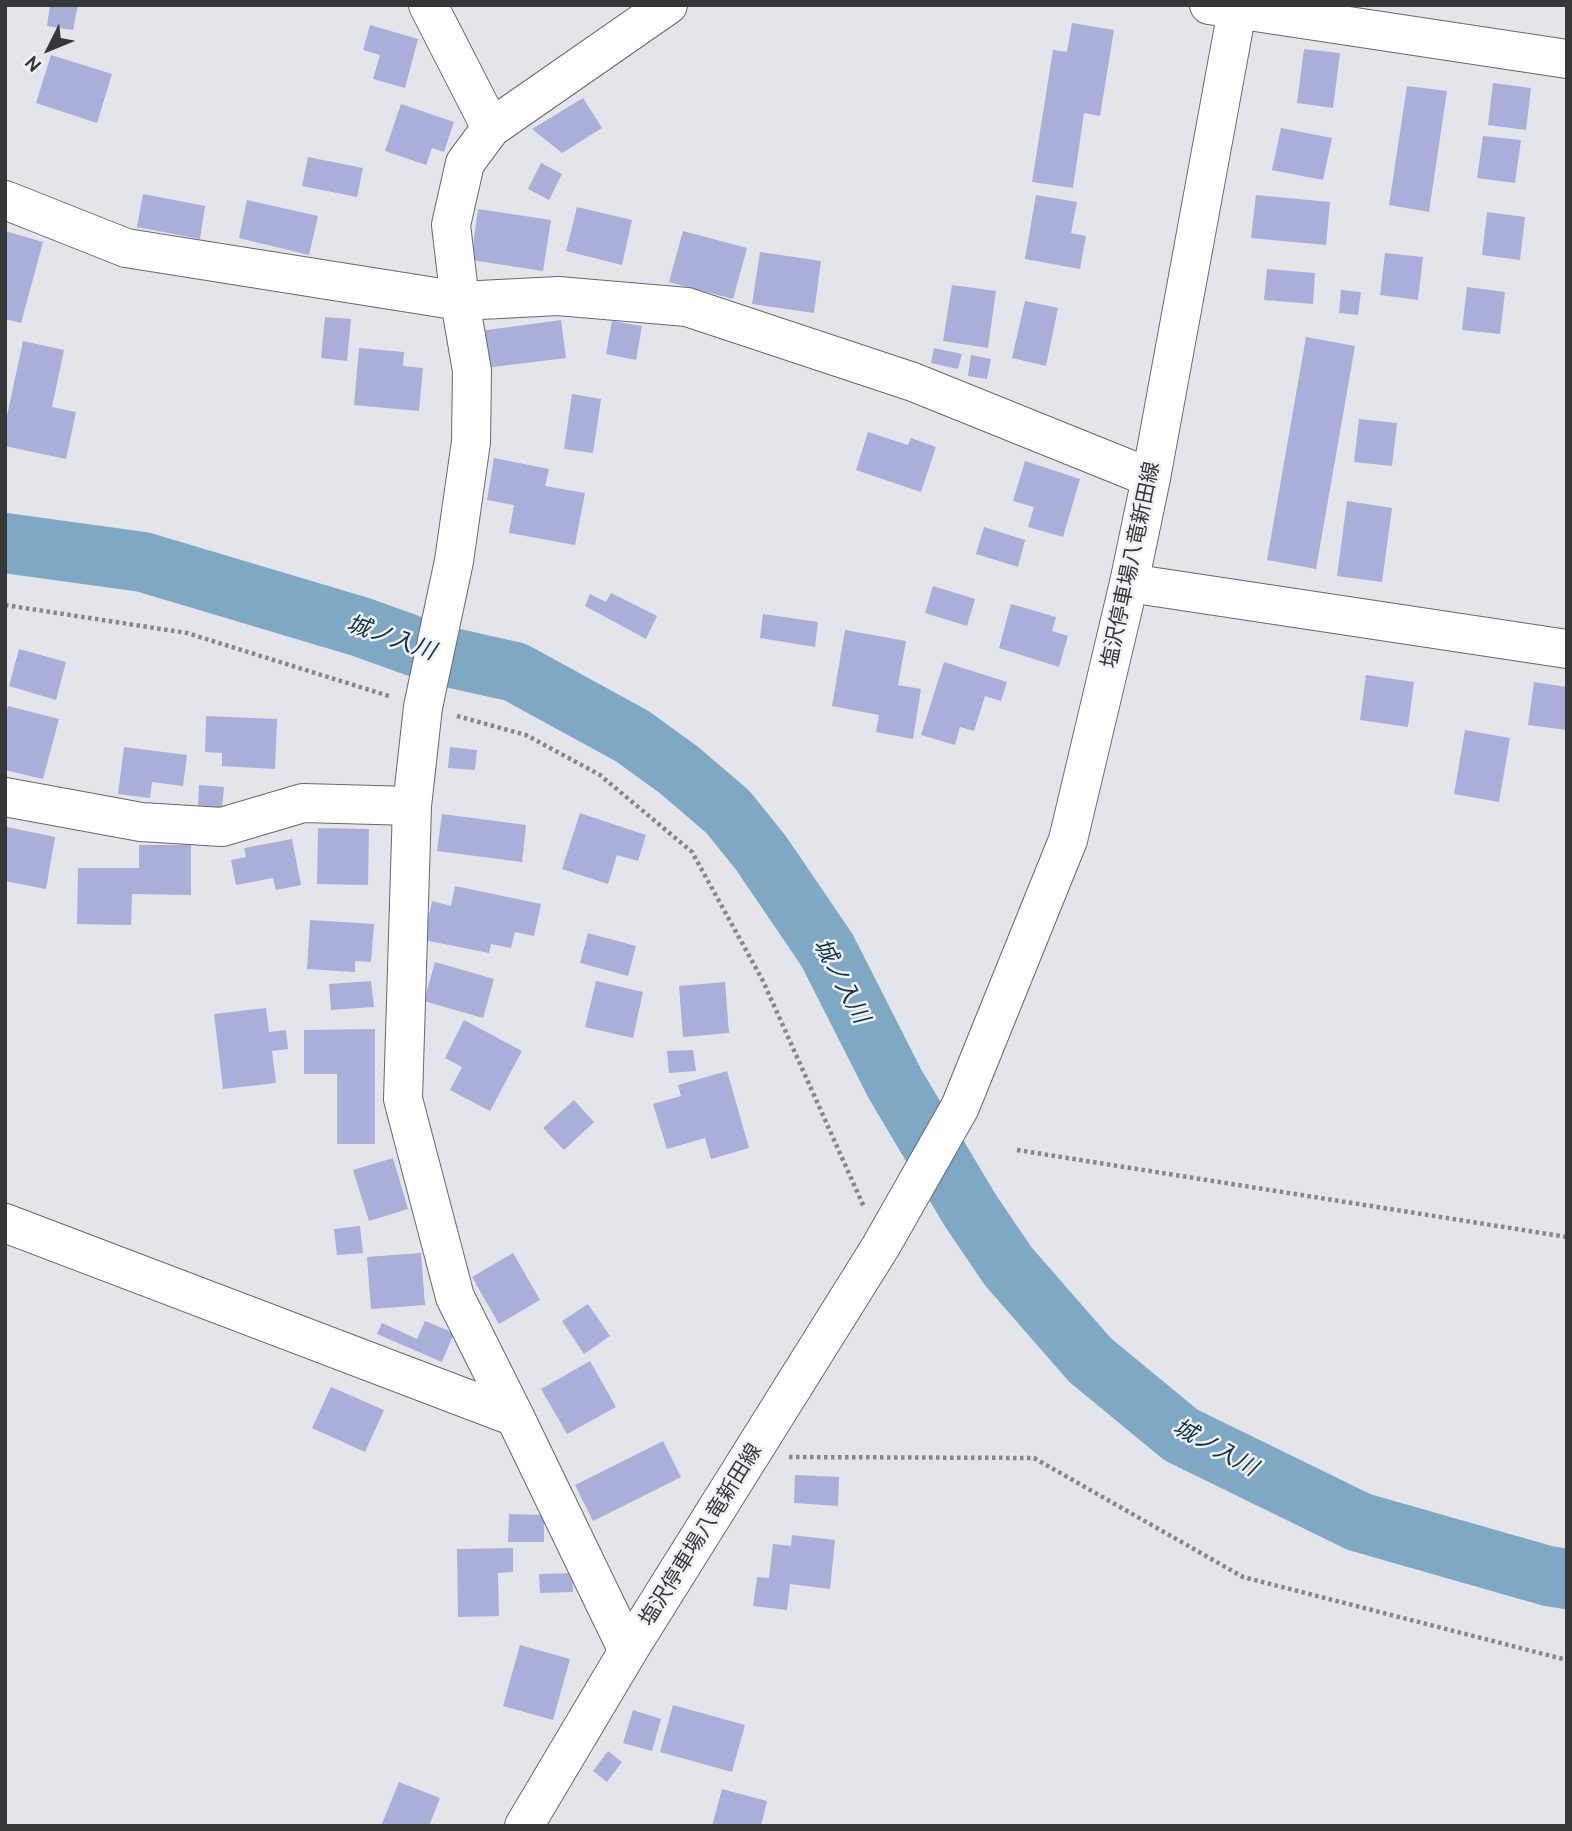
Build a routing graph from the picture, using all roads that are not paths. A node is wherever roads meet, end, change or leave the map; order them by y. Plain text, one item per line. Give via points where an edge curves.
1 (428, 5) edge
2 (668, 5) edge
3 (1228, 6) edge
4 (1567, 59) edge
5 (491, 128) junction
6 (5, 200) edge
7 (460, 301) junction
8 (1151, 478) junction
9 (1129, 583) junction
10 (1567, 649) edge
11 (5, 797) edge
12 (412, 806) junction
13 (5, 1223) edge
14 (515, 1417) junction
15 (628, 1651) junction
16 (524, 1826) edge

1 - 5 street
2 - 5 street
3 - 4 street
3 - 8 street, 塩沢停車場八竜新田線
5 - 7 street via 465,163 451,225
6 - 7 street via 127,248
7 - 8 street via 558,296 687,307 913,382
7 - 12 street via 472,371 471,442 454,561 423,707
8 - 9 street, 塩沢停車場八竜新田線
9 - 10 street
9 - 15 street, 塩沢停車場八竜新田線 via 1068,840 960,1107 881,1246
11 - 12 street via 141,822 222,827 303,803
12 - 14 street via 403,1099 455,1297
13 - 14 street
14 - 15 street
15 - 16 street, 塩沢停車場八竜新田線

